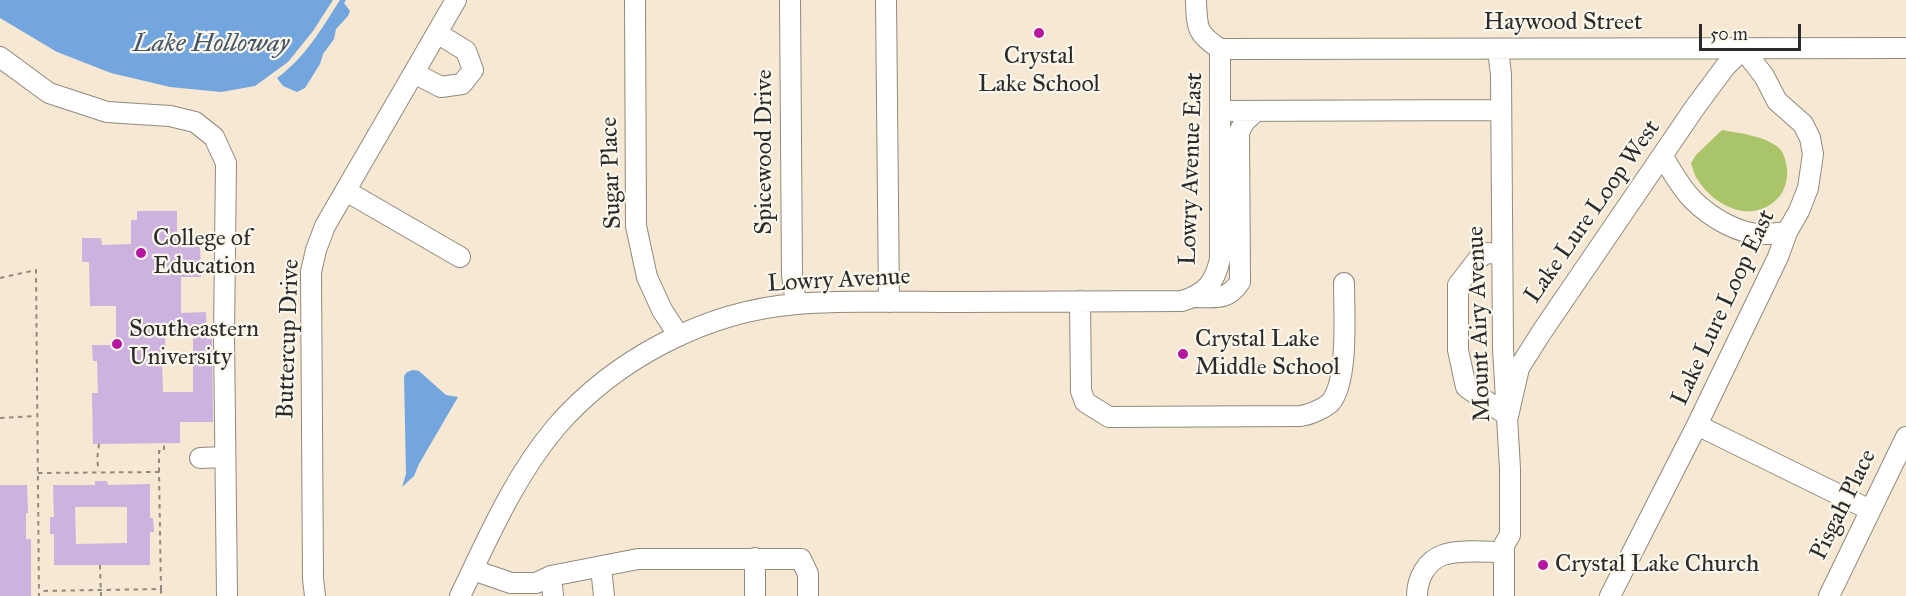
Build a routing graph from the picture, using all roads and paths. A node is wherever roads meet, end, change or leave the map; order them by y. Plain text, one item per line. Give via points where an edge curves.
1 (456, 0) edge
2 (635, 0) edge
3 (790, 0) edge
4 (886, 0) edge
5 (1196, 0) edge
6 (437, 33) junction
7 (1743, 48) junction
8 (1906, 48) edge
9 (1220, 49) junction
10 (1498, 49) junction
11 (0, 57) edge
12 (414, 73) junction
13 (1502, 110) junction
14 (1220, 111) junction
15 (1256, 111) junction
16 (1663, 157) junction
17 (346, 191) junction
18 (1787, 232) junction
19 (1502, 254) junction
20 (460, 257) dead end
21 (0, 278) edge
22 (1344, 283) dead end
23 (1201, 292) junction
24 (1080, 301) junction
25 (889, 302) junction
26 (796, 304) junction
27 (679, 336) junction
28 (37, 416) junction
29 (1508, 416) junction
30 (0, 418) edge
31 (1697, 425) junction
32 (1906, 437) edge
33 (164, 443) dead end
34 (99, 444) dead end
35 (200, 458) dead end
36 (225, 458) junction
37 (99, 472) junction
38 (159, 472) junction
39 (38, 473) junction
40 (1870, 510) junction
41 (1504, 552) junction
42 (755, 558) junction
43 (100, 565) dead end
44 (601, 567) junction
45 (472, 570) junction
46 (552, 586) edge
47 (161, 589) junction
48 (100, 590) junction
49 (39, 591) junction
50 (39, 596) edge
51 (100, 596) edge
52 (161, 596) edge
53 (227, 596) edge
54 (315, 596) edge
55 (460, 596) edge
56 (604, 596) edge
57 (755, 596) edge
58 (808, 596) edge
59 (1417, 596) edge
60 (1504, 596) edge
61 (1610, 596) edge
62 (1828, 596) edge

1 - 6 street, Buttercup Drive
2 - 27 street, Sugar Place via 636,226 647,277
3 - 26 street, Spicewood Drive via 792,275
4 - 25 street
5 - 9 street via 1197,22 1204,38
6 - 12 street, Buttercup Drive
6 - 12 street via 466,51 473,70 462,84 441,87
7 - 8 street, Haywood Street
7 - 10 street, Haywood Street
7 - 16 street, Lake Lure Loop West
7 - 18 street, Lake Lure Loop East via 1777,101 1803,124 1810,138 1813,153 1808,188
9 - 10 street, Haywood Street
9 - 14 street, Lowry Avenue East
10 - 13 street, Mount Airy Avenue
11 - 36 street via 49,93 107,112 170,116 195,122 214,138 226,163
12 - 17 street, Buttercup Drive
13 - 15 street
13 - 19 street, Mount Airy Avenue
14 - 15 street
14 - 23 street, Lowry Avenue East via 1220,259 1217,274
15 - 23 street, Lowry Avenue via 1239,132 1240,282 1233,292 1222,297
16 - 18 street via 1692,200 1713,216 1762,235
16 - 29 street, Lake Lure Loop West via 1519,368
17 - 20 street
17 - 54 street, Buttercup Drive via 325,226 311,272
18 - 31 street, Lake Lure Loop East
19 - 29 street, Mount Airy Avenue
19 - 29 street via 1486,253 1458,285 1458,350 1466,387
21 - 28 path via 36,270
22 - 24 street via 1344,355 1339,385 1330,403 1300,416 1109,417 1085,402 1081,391
23 - 24 street, Lowry Avenue via 1182,301
24 - 25 street, Lowry Avenue
25 - 26 street, Lowry Avenue
26 - 27 street, Lowry Avenue via 744,314
27 - 45 street, Lowry Avenue via 614,374 556,428 515,485
28 - 30 path
28 - 39 path
29 - 41 street, Mount Airy Avenue via 1510,535
31 - 40 street
31 - 61 street, Lake Lure Loop East
32 - 40 street, Pisgah Place
33 - 38 path via 164,451 159,451
34 - 37 path
35 - 36 street
36 - 53 street
37 - 38 path
37 - 39 path
38 - 47 path
39 - 49 path
40 - 62 street, Pisgah Place
41 - 59 street via 1442,555 1419,578
41 - 60 street, Mount Airy Avenue
42 - 44 street via 638,559
42 - 57 street
42 - 58 street via 801,559 808,574
43 - 48 path
44 - 46 street
44 - 56 street
45 - 46 street via 511,583
45 - 55 street, Lowry Avenue
47 - 48 path
47 - 52 path
48 - 49 path
48 - 51 path
49 - 50 path

